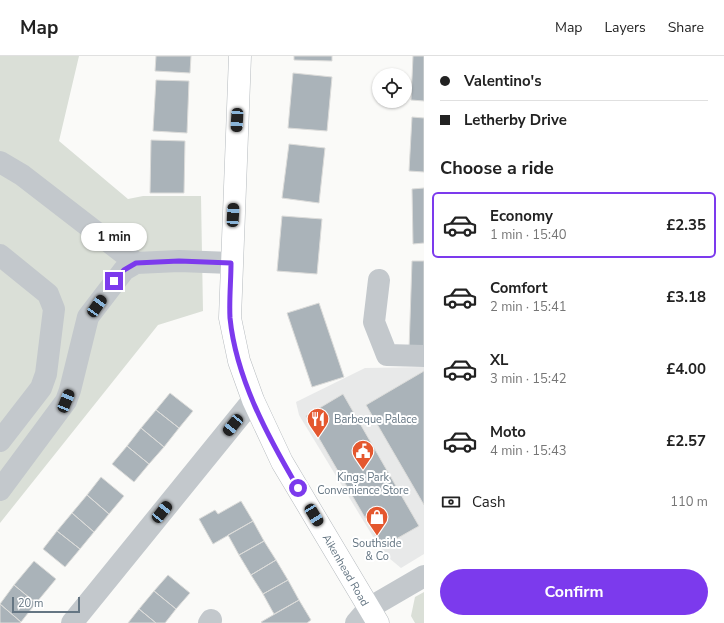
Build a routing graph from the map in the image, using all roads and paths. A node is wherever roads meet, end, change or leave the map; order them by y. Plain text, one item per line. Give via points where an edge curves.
1 (240, 56) edge
2 (0, 162) edge
3 (0, 255) edge
4 (136, 263) junction
5 (231, 263) junction
6 (379, 280) dead end
7 (424, 356) edge
8 (253, 400) junction
9 (0, 442) edge
10 (0, 490) edge
11 (424, 576) edge
12 (368, 618) edge
13 (72, 623) edge

1 - 5 main road, Aikenhead Road
2 - 4 street via 22,175
3 - 9 street via 48,294 54,310 46,374 41,388
4 - 5 street
4 - 10 street via 124,270 114,281 88,317 66,401
5 - 8 main road, Aikenhead Road via 230,318 239,361
6 - 7 street via 374,322 387,355
8 - 12 main road, Aikenhead Road via 282,462
8 - 13 street
11 - 12 street

